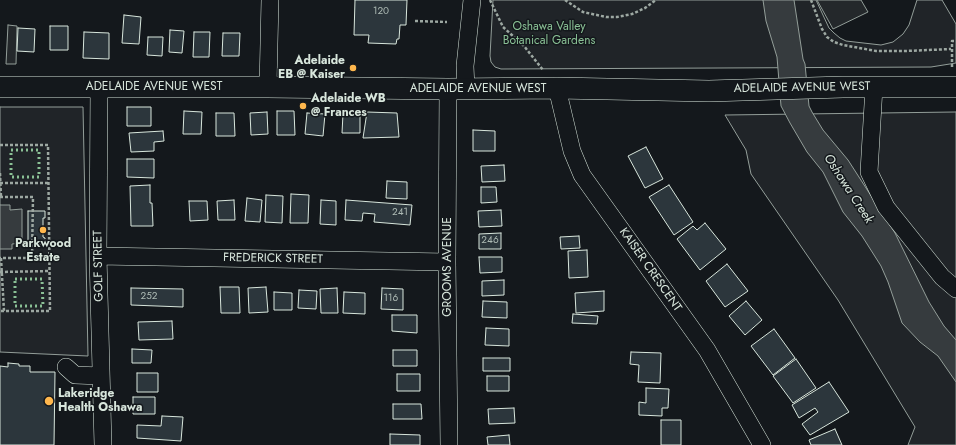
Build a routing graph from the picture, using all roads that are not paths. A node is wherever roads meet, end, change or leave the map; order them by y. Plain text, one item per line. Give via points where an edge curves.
1 (270, 0) edge
2 (472, 0) edge
3 (551, 80) junction
4 (0, 87) edge
5 (99, 87) junction
6 (268, 87) junction
7 (874, 87) junction
8 (956, 87) edge
9 (457, 89) junction
10 (98, 256) junction
11 (447, 262) junction
12 (956, 290) edge
13 (66, 367) dead end
14 (101, 376) junction
15 (104, 445) edge
16 (448, 445) edge
17 (762, 445) edge

1 - 6 street
2 - 9 street via 465,66
3 - 7 main road, ADELAIDE AVENUE WEST via 709,91
3 - 9 main road, ADELAIDE AVENUE WEST
3 - 17 street, KAISER CRESCENT via 572,151 582,175 707,350
4 - 5 main road, ADELAIDE AVENUE WEST
5 - 6 main road, ADELAIDE AVENUE WEST
5 - 10 street, GOLF STREET
6 - 9 main road, ADELAIDE AVENUE WEST
7 - 8 main road, ADELAIDE AVENUE WEST
7 - 12 street via 869,172 886,207 942,277
9 - 11 street, GROOMS AVENUE
10 - 11 street, FREDERICK STREET
10 - 14 street, GOLF STREET
11 - 16 street, GROOMS AVENUE
13 - 14 street via 75,375
14 - 15 street, GOLF STREET

